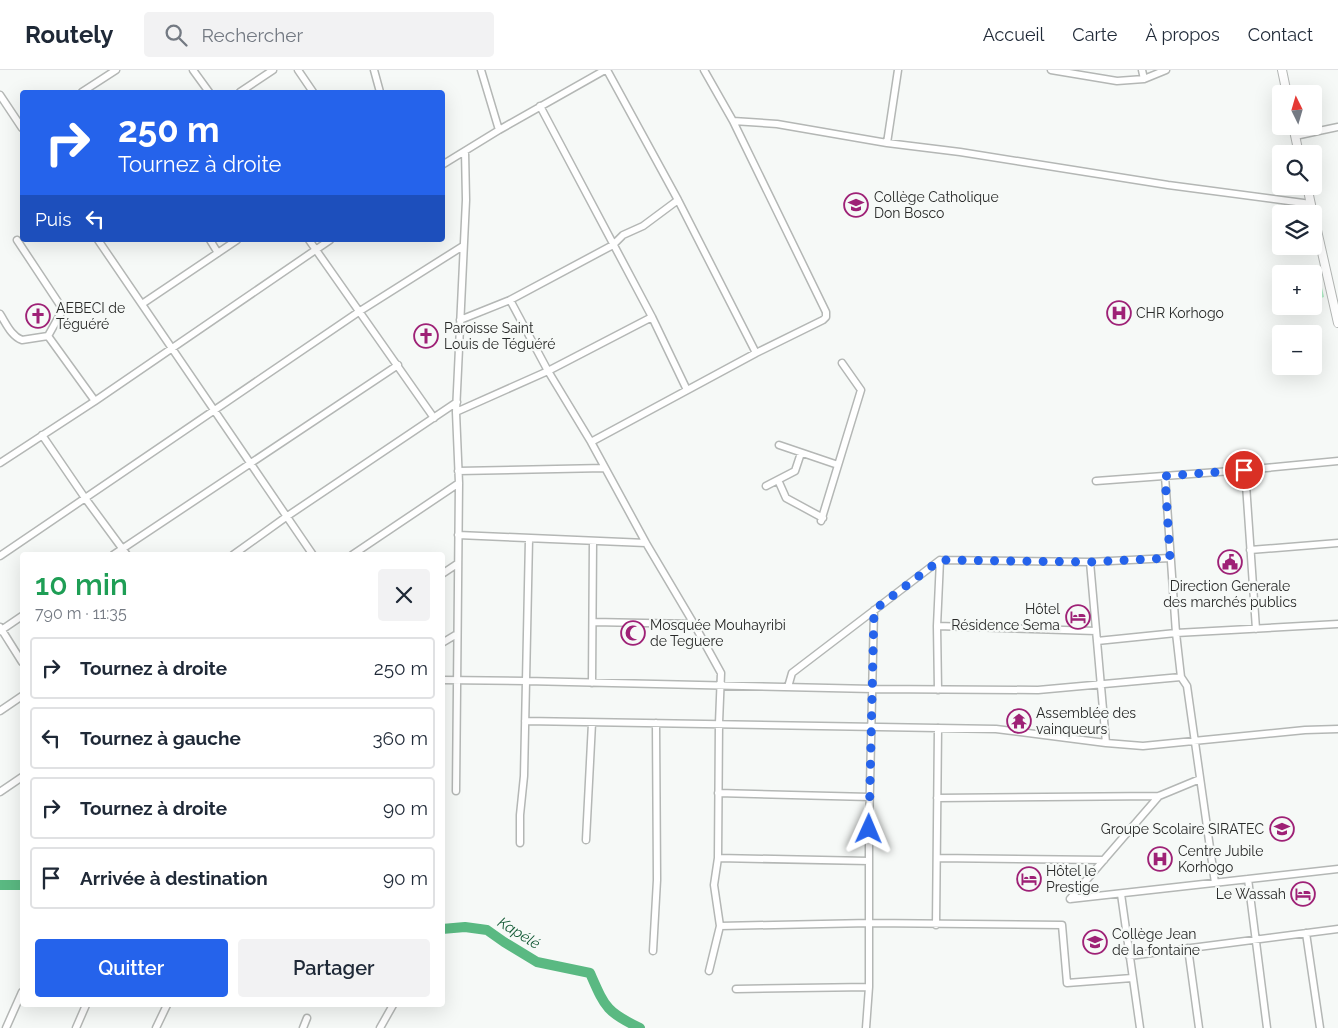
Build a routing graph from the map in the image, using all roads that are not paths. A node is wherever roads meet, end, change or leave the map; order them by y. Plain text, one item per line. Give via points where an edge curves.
1 (116, 70) edge
2 (194, 70) edge
3 (273, 70) edge
4 (298, 70) edge
5 (374, 70) edge
6 (481, 70) edge
7 (606, 70) edge
8 (704, 70) edge
9 (898, 70) edge
10 (1051, 70) edge
11 (1142, 70) edge
12 (1166, 70) edge
13 (1282, 70) edge
14 (1067, 72) edge
15 (1144, 79) junction
16 (1285, 85) edge
17 (85, 90) edge
18 (208, 90) edge
19 (243, 90) edge
20 (312, 90) edge
21 (379, 90) edge
22 (0, 95) edge
23 (3, 105) edge
24 (540, 106) junction
25 (733, 121) junction
26 (20, 126) edge
27 (1338, 127) edge
28 (498, 130) junction
29 (1296, 136) joint
30 (887, 143) junction
31 (1298, 145) edge
32 (465, 151) junction
33 (445, 163) edge
34 (1309, 195) edge
35 (678, 200) junction
36 (1311, 204) joint
37 (17, 240) dead end
38 (99, 242) edge
39 (211, 242) edge
40 (234, 242) edge
41 (310, 242) edge
42 (327, 242) edge
43 (463, 246) junction
44 (613, 246) junction
45 (315, 249) junction
46 (218, 253) junction
47 (1322, 254) edge
48 (510, 300) junction
49 (142, 304) junction
50 (360, 311) junction
51 (0, 314) edge
52 (652, 317) junction
53 (460, 320) junction
54 (1338, 323) edge
55 (48, 336) junction
56 (172, 347) junction
57 (756, 353) junction
58 (842, 363) dead end
59 (398, 365) junction
60 (548, 371) junction
61 (688, 390) junction
62 (94, 401) junction
63 (457, 402) junction
64 (214, 410) junction
65 (456, 412) junction
66 (434, 418) junction
67 (42, 435) junction
68 (591, 442) junction
69 (780, 445) dead end
70 (801, 453) junction
71 (1338, 461) edge
72 (0, 463) edge
73 (250, 463) junction
74 (838, 465) junction
75 (605, 468) junction
76 (458, 470) junction
77 (1244, 470) junction
78 (1165, 476) junction
79 (778, 480) junction
80 (1096, 481) dead end
81 (459, 483) junction
82 (766, 486) dead end
83 (84, 498) junction
84 (286, 516) junction
85 (458, 535) junction
86 (529, 539) junction
87 (593, 541) junction
88 (646, 543) junction
89 (1338, 543) edge
90 (123, 549) junction
91 (1250, 550) junction
92 (118, 552) edge
93 (125, 552) edge
94 (237, 552) edge
95 (311, 552) edge
96 (356, 552) edge
97 (0, 556) edge
98 (1170, 558) junction
99 (940, 560) junction
100 (1090, 562) junction
101 (457, 564) junction
102 (445, 572) edge
103 (874, 610) junction
104 (20, 617) edge
105 (593, 622) junction
106 (694, 624) junction
107 (1338, 624) edge
108 (937, 626) junction
109 (1, 629) edge
110 (1256, 629) junction
111 (1096, 631) junction
112 (1176, 633) junction
113 (457, 634) junction
114 (445, 641) edge
115 (1097, 642) junction
116 (20, 659) edge
117 (1181, 677) junction
118 (445, 680) edge
119 (456, 680) junction
120 (526, 680) junction
121 (592, 683) junction
122 (1101, 685) junction
123 (720, 686) junction
124 (788, 687) junction
125 (874, 690) junction
126 (938, 690) junction
127 (20, 697) edge
128 (0, 711) edge
129 (525, 721) junction
130 (592, 723) junction
131 (656, 723) junction
132 (719, 723) junction
133 (872, 726) junction
134 (938, 728) junction
135 (1338, 729) edge
136 (1194, 740) junction
137 (1106, 743) junction
138 (20, 778) edge
139 (1200, 779) junction
140 (456, 791) dead end
141 (0, 792) edge
142 (718, 793) junction
143 (870, 796) junction
144 (1159, 796) junction
145 (937, 798) junction
146 (586, 840) dead end
147 (520, 844) dead end
148 (718, 858) junction
149 (936, 858) junction
150 (1104, 860) junction
151 (869, 861) junction
152 (1338, 869) edge
153 (1248, 879) junction
154 (1215, 882) junction
155 (1121, 894) junction
156 (870, 923) junction
157 (936, 925) junction
158 (720, 926) junction
159 (1338, 929) edge
160 (1306, 933) junction
161 (1256, 940) junction
162 (1188, 948) junction
163 (653, 950) dead end
164 (1129, 956) junction
165 (709, 971) dead end
166 (1132, 978) junction
167 (869, 987) junction
168 (736, 989) dead end
169 (20, 996) edge
170 (85, 1007) edge
171 (166, 1007) edge
172 (392, 1007) edge
173 (307, 1018) dead end
174 (6, 1028) edge
175 (76, 1028) edge
176 (156, 1028) edge
177 (303, 1028) edge
178 (380, 1028) edge
179 (866, 1028) edge
180 (1140, 1028) edge
181 (1198, 1028) edge
182 (1267, 1028) edge
183 (1320, 1028) edge

1 - 17 street
2 - 18 street
3 - 19 street
4 - 20 street
5 - 21 street
6 - 28 street
7 - 24 street
7 - 35 street
8 - 25 street
9 - 30 street
10 - 14 street
11 - 15 street
12 - 15 street
13 - 16 main road
14 - 15 street via 1118,81
22 - 23 street
23 - 26 street
24 - 28 street
24 - 44 street
25 - 30 street via 778,124
25 - 57 street via 827,314 823,320
27 - 29 street
28 - 32 street
29 - 31 main road
30 - 36 street
32 - 33 street
32 - 43 street
34 - 36 main road
35 - 44 street via 643,226 623,235
35 - 57 street
37 - 55 street via 62,308
38 - 49 street
39 - 46 street
40 - 46 street
41 - 45 street
42 - 45 street
43 - 50 street
43 - 53 street
44 - 48 street
44 - 52 street
45 - 50 street
45 - 56 street
46 - 49 street
47 - 54 main road
48 - 53 street
48 - 60 street
49 - 56 street
50 - 59 street
50 - 64 street
51 - 55 street via 18,339
52 - 60 street
52 - 61 street
53 - 63 street
55 - 62 street
56 - 62 street
56 - 64 street
57 - 61 street
58 - 74 street via 861,390
59 - 66 street
59 - 73 street
60 - 65 street
60 - 68 street
61 - 68 street
62 - 67 street
63 - 65 street
63 - 66 street
64 - 73 street
64 - 83 street
65 - 76 street
66 - 84 street
67 - 72 street
67 - 83 street
68 - 75 street
69 - 70 street
70 - 74 street
70 - 79 street via 796,471
71 - 77 street
73 - 84 street
73 - 90 street
74 - 79 street via 822,519 786,498
75 - 76 street
75 - 88 street
76 - 81 street
77 - 78 street
77 - 91 street
78 - 80 street
78 - 98 street
79 - 82 street
81 - 85 street
81 - 96 street
83 - 90 street
83 - 97 street
84 - 94 street
84 - 95 street
85 - 86 street
85 - 101 street
86 - 87 street
86 - 120 street
87 - 88 street
87 - 105 street
88 - 106 street
89 - 91 street
90 - 92 street
90 - 93 street
91 - 110 street
98 - 100 street
98 - 112 street
99 - 100 street
99 - 103 street
99 - 108 street
100 - 111 street
101 - 102 street
101 - 113 street
103 - 124 street via 792,673
103 - 125 street
104 - 109 street
105 - 106 street
105 - 121 street
106 - 123 street via 721,673
107 - 110 street
108 - 111 street
108 - 126 street
109 - 116 street
110 - 112 street
111 - 115 street
112 - 115 street
112 - 117 street
113 - 114 street
113 - 119 street
115 - 122 street
117 - 122 street
117 - 136 street via 1187,686
118 - 119 street
119 - 120 street
119 - 140 street
120 - 121 street
120 - 129 street
121 - 123 street
122 - 126 street via 1038,690
122 - 137 street
123 - 124 street
123 - 132 street
124 - 125 street
125 - 126 street
125 - 133 street
127 - 128 street
129 - 130 street
129 - 147 street
130 - 131 street
130 - 146 street
131 - 132 street
131 - 163 street via 657,880
132 - 133 street
132 - 142 street
133 - 134 street
133 - 143 street
134 - 137 street via 996,728
134 - 145 street
135 - 136 street
136 - 137 street via 1143,746
136 - 139 street
138 - 141 street
139 - 144 street
139 - 154 street
142 - 143 street
142 - 148 street
143 - 151 street
144 - 145 street
144 - 150 street
145 - 149 street
148 - 151 street
148 - 158 street via 714,885
149 - 150 street
149 - 157 street
150 - 155 street via 1070,899
151 - 156 street
152 - 153 street
153 - 154 street
153 - 161 street
154 - 155 street
155 - 164 street
156 - 157 street
156 - 158 street
156 - 167 street
157 - 166 street via 1062,925 1067,983
158 - 165 street
159 - 160 street
160 - 161 street
160 - 183 street
161 - 162 street
161 - 182 street
162 - 164 street
162 - 181 street
164 - 166 street
166 - 180 street
167 - 168 street
167 - 179 street
169 - 174 street
170 - 175 street
171 - 176 street
172 - 178 street
173 - 177 street

